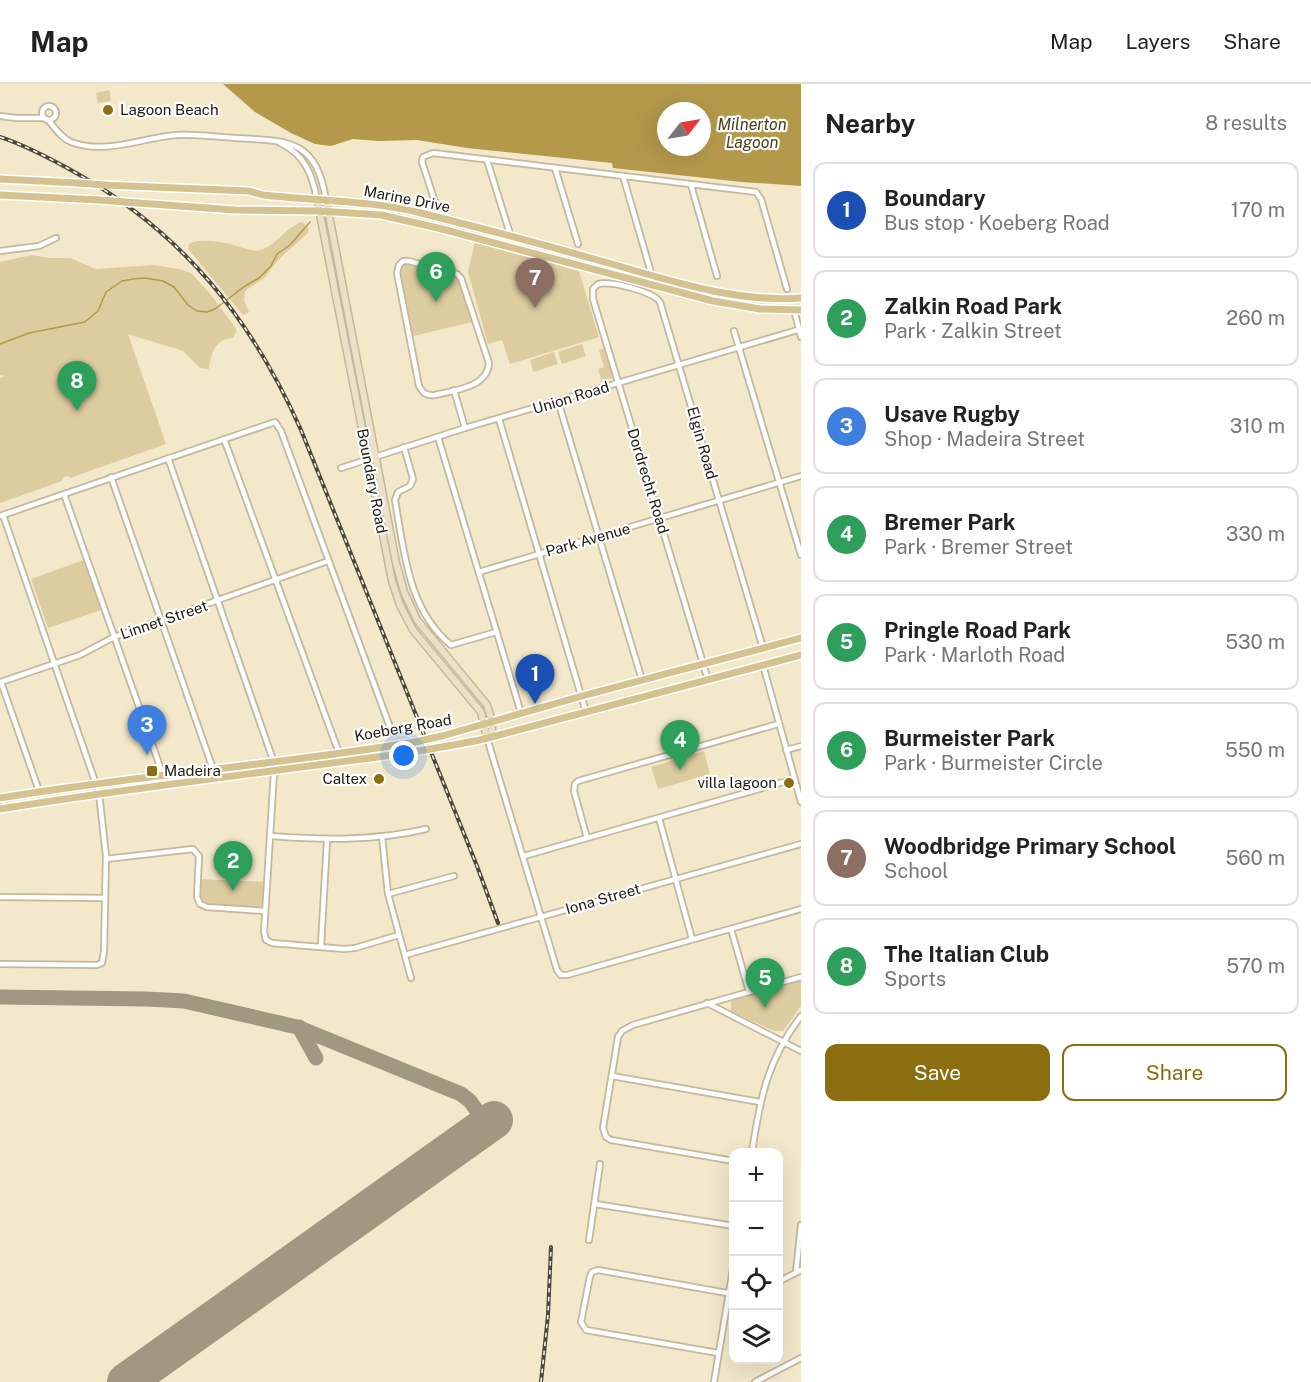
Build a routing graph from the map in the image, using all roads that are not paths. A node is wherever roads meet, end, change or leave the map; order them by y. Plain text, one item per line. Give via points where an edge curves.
1 (43, 111) junction
2 (0, 116) edge
3 (30, 117) junction
4 (49, 119) junction
5 (275, 141) junction
6 (487, 160) junction
7 (555, 168) junction
8 (623, 176) junction
9 (0, 179) edge
10 (691, 184) junction
11 (0, 195) edge
12 (317, 200) junction
13 (326, 200) junction
14 (437, 208) dead end
15 (319, 211) junction
16 (328, 212) junction
17 (511, 237) junction
18 (56, 238) dead end
19 (578, 244) dead end
20 (0, 251) edge
21 (652, 276) junction
22 (717, 276) dead end
23 (598, 284) joint
24 (651, 285) junction
25 (787, 289) dead end
26 (801, 298) edge
27 (797, 310) edge
28 (800, 329) edge
29 (734, 331) dead end
30 (801, 337) edge
31 (739, 348) junction
32 (679, 366) junction
33 (619, 383) junction
34 (454, 390) junction
35 (558, 401) junction
36 (499, 419) junction
37 (465, 428) junction
38 (438, 437) junction
39 (224, 439) junction
40 (404, 447) junction
41 (376, 456) junction
42 (168, 458) junction
43 (368, 458) junction
44 (341, 468) dead end
45 (801, 476) edge
46 (111, 477) junction
47 (779, 483) junction
48 (64, 494) junction
49 (718, 501) junction
50 (2, 515) edge
51 (659, 518) junction
52 (599, 537) junction
53 (539, 554) junction
54 (801, 555) edge
55 (328, 561) junction
56 (479, 572) junction
57 (276, 580) junction
58 (219, 601) junction
59 (162, 621) junction
60 (496, 632) junction
61 (114, 637) junction
62 (801, 638) edge
63 (763, 648) junction
64 (801, 655) edge
65 (55, 663) junction
66 (703, 664) junction
67 (763, 665) junction
68 (708, 680) junction
69 (1, 681) edge
70 (643, 681) junction
71 (582, 696) junction
72 (586, 712) junction
73 (521, 713) junction
74 (489, 723) junction
75 (778, 724) junction
76 (397, 729) dead end
77 (390, 730) junction
78 (367, 735) dead end
79 (490, 739) junction
80 (801, 746) edge
81 (786, 750) junction
82 (339, 753) junction
83 (273, 762) junction
84 (213, 769) junction
85 (274, 772) junction
86 (163, 775) junction
87 (794, 779) junction
88 (96, 783) junction
89 (39, 791) junction
90 (99, 793) junction
91 (0, 798) edge
92 (801, 802) edge
93 (0, 809) edge
94 (659, 819) junction
95 (426, 829) dead end
96 (271, 836) junction
97 (382, 836) junction
98 (587, 838) junction
99 (327, 840) junction
100 (801, 844) edge
101 (202, 847) dead end
102 (197, 852) junction
103 (524, 856) junction
104 (106, 859) junction
105 (454, 876) dead end
106 (676, 879) junction
107 (388, 894) junction
108 (0, 897) edge
109 (105, 898) junction
110 (801, 909) edge
111 (266, 911) junction
112 (541, 917) junction
113 (731, 929) junction
114 (399, 935) junction
115 (692, 939) junction
116 (321, 946) junction
117 (405, 955) junction
118 (0, 964) edge
119 (801, 977) edge
120 (411, 978) dead end
121 (749, 992) junction
122 (707, 1004) junction
123 (801, 1016) edge
124 (783, 1042) junction
125 (801, 1051) edge
126 (612, 1076) junction
127 (760, 1102) junction
128 (753, 1148) edge
129 (729, 1160) edge
130 (600, 1164) dead end
131 (595, 1204) junction
132 (729, 1225) edge
133 (801, 1225) edge
134 (590, 1240) dead end
135 (799, 1271) edge
136 (783, 1279) edge
137 (729, 1288) edge
138 (728, 1293) junction
139 (718, 1353) junction
140 (801, 1358) edge
141 (762, 1380) edge
142 (714, 1382) edge
143 (755, 1382) edge

1 - 3 street
1 - 4 street
1 - 4 street via 53,108 56,113
2 - 3 street
3 - 4 street
4 - 5 street via 65,139 75,143 111,146 179,135
5 - 12 street via 295,152 306,164
5 - 13 street via 290,143 313,160
6 - 7 street
6 - 14 street via 426,155 422,164
6 - 17 street
7 - 8 street
7 - 19 street
8 - 10 street
8 - 21 street
9 - 12 main road, Marine Drive, bridge via 225,190
10 - 22 street
10 - 25 street via 759,194
11 - 15 main road, Marine Drive, bridge via 235,210
12 - 13 main road, Marine Drive
12 - 15 main road, Boundary Road
13 - 16 main road, Boundary Road
13 - 17 main road, Marine Drive via 397,208
15 - 16 main road, Marine Drive
15 - 43 main road, Boundary Road
16 - 24 main road, Marine Drive via 375,214
16 - 41 main road, Boundary Road
17 - 21 main road, Marine Drive
18 - 20 street via 39,246
21 - 24 street
21 - 26 main road, Marine Drive via 740,296
23 - 32 street, Elgin Road via 657,297
23 - 33 street, Dordrecht Road via 592,295
24 - 27 main road, Marine Drive via 740,307
27 - 28 street
28 - 30 street
28 - 31 street, Union Road
29 - 31 street
31 - 32 street, Union Road
31 - 47 street
32 - 33 street, Union Road
32 - 49 street, Elgin Road
33 - 35 street, Union Road
33 - 51 street, Dordrecht Road
34 - 34 street via 483,380 489,363 464,283 457,274 403,261 397,273 419,386 429,395
34 - 37 street
35 - 36 street, Union Road
35 - 52 street
36 - 37 street, Union Road
36 - 53 street
37 - 38 street, Union Road
38 - 40 street, Union Road
38 - 56 street
39 - 42 street
39 - 55 street via 275,422 282,431
39 - 57 street
40 - 41 street, Union Road
40 - 60 street via 413,479 395,500 418,603 432,626 451,645
41 - 43 street, Union Road
41 - 74 main road, Boundary Road via 396,563 408,603 430,638 485,702
42 - 46 street
42 - 58 street
43 - 44 street, Union Road
43 - 74 main road, Boundary Road via 400,605 421,641
45 - 47 street, Park Avenue
46 - 48 street
46 - 59 street
47 - 49 street, Park Avenue
47 - 54 street
48 - 50 street
48 - 61 street
49 - 51 street, Park Avenue
49 - 63 street, Elgin Road
50 - 65 street
51 - 52 street, Park Avenue
51 - 66 street, Dordrecht Road
52 - 53 street, Park Avenue
52 - 70 street
53 - 56 street, Park Avenue
53 - 71 street
55 - 57 street, Linnet Street
55 - 77 street
56 - 60 street
57 - 58 street, Linnet Street
57 - 82 street
58 - 59 street, Linnet Street
58 - 83 street
59 - 61 street, Linnet Street
59 - 84 street
60 - 73 street
61 - 65 street, Linnet Street
61 - 86 street
62 - 63 main road, Koeberg Road
63 - 66 main road, Koeberg Road
64 - 67 main road, Koeberg Road
65 - 69 street, Linnet Street
65 - 88 street
66 - 68 street, Dordrecht Road
66 - 70 main road, Koeberg Road
67 - 68 main road, Koeberg Road
67 - 75 street
68 - 72 main road, Koeberg Road
69 - 89 street
70 - 71 main road, Koeberg Road
71 - 72 street
71 - 73 main road, Koeberg Road
72 - 79 main road, Koeberg Road
73 - 74 main road, Koeberg Road
74 - 79 main road
74 - 82 main road, Koeberg Road, bridge via 442,736
75 - 81 street
75 - 98 street via 579,781 574,791
76 - 77 street
77 - 78 street
79 - 85 main road, Koeberg Road, bridge
79 - 103 street
80 - 81 street
81 - 87 street
82 - 83 main road, Koeberg Road
83 - 84 main road, Koeberg Road
83 - 85 street
84 - 86 main road, Koeberg Road
85 - 90 main road, Koeberg Road
85 - 96 street
86 - 88 main road, Koeberg Road
87 - 92 street
87 - 94 street
88 - 89 main road, Koeberg Road
88 - 90 street
89 - 91 main road, Koeberg Road
90 - 93 main road, Koeberg Road
90 - 104 street
94 - 98 street
94 - 106 street
95 - 97 street
96 - 99 street
96 - 111 street
97 - 99 street
97 - 107 street
98 - 103 street
99 - 116 street
100 - 106 street, Iona Street
101 - 102 street
102 - 104 street via 192,849
102 - 111 street via 199,903 207,907
103 - 112 street
104 - 109 street
105 - 107 street
106 - 112 street, Iona Street
106 - 115 street
107 - 114 street
108 - 109 street
109 - 118 street via 102,963
110 - 113 street
111 - 116 street via 266,940
112 - 115 street via 559,973 567,975
112 - 117 street, Iona Street
113 - 115 street
113 - 121 street
114 - 116 street via 355,948
114 - 117 street
117 - 120 street
119 - 121 street
121 - 122 street
122 - 124 street
122 - 126 street via 622,1031
123 - 124 street
124 - 125 street
124 - 127 street
126 - 127 street
126 - 129 street via 603,1128 606,1137
127 - 128 street
130 - 131 street
131 - 132 street
131 - 134 street
133 - 135 street
135 - 136 street
137 - 138 street
138 - 139 street
138 - 139 street via 598,1270 590,1276 581,1322 586,1330
139 - 142 street
140 - 141 street
141 - 143 street

